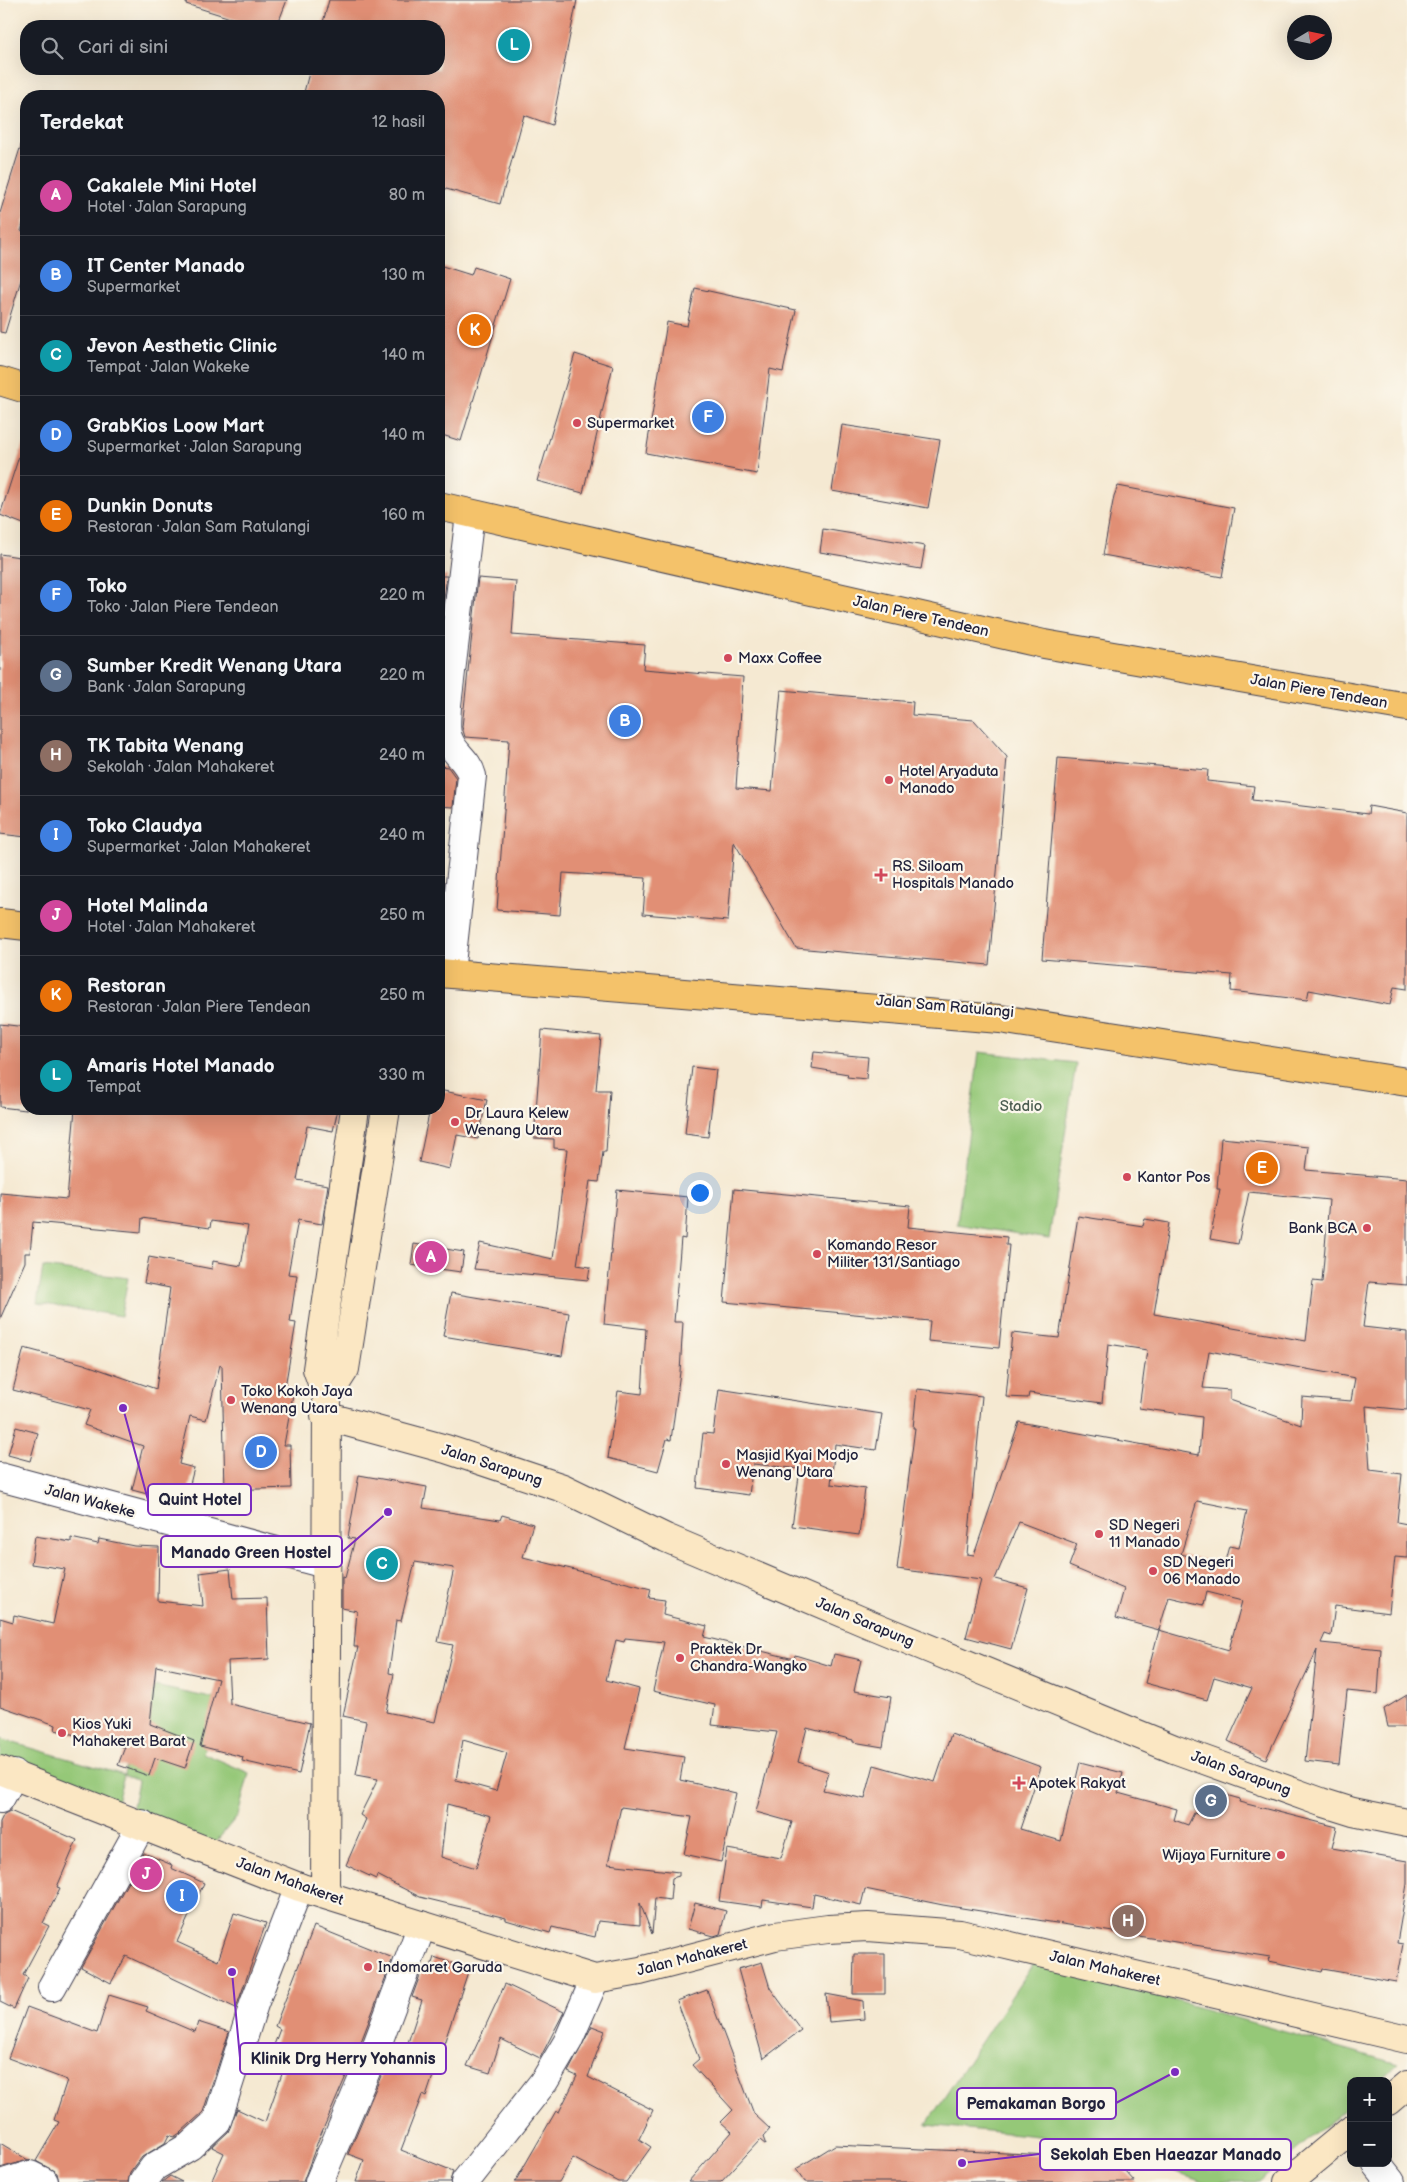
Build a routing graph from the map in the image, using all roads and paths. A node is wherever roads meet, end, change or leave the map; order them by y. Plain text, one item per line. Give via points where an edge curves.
1 (0, 381) edge
2 (20, 387) edge
3 (445, 508) edge
4 (470, 514) junction
5 (1407, 707) edge
6 (0, 923) edge
7 (20, 925) edge
8 (445, 966) edge
9 (445, 973) edge
10 (970, 1012) junction
11 (1407, 1070) edge
12 (1407, 1082) edge
13 (354, 1115) edge
14 (385, 1115) edge
15 (326, 1406) junction
16 (0, 1477) edge
17 (325, 1564) junction
18 (7, 1772) edge
19 (0, 1799) edge
20 (1407, 1823) edge
21 (142, 1824) junction
22 (299, 1887) junction
23 (325, 1895) junction
24 (422, 1925) junction
25 (595, 1979) junction
26 (52, 1987) dead end
27 (1407, 2039) edge
28 (1407, 2085) edge
29 (1392, 2098) edge
30 (1347, 2133) edge
31 (1379, 2167) edge
32 (6, 2182) edge
33 (44, 2182) edge
34 (143, 2182) edge
35 (319, 2182) edge
36 (465, 2182) edge
37 (1288, 2182) edge
38 (1392, 2182) edge

1 - 2 main road
3 - 4 main road, Jalan Piere Tendean
4 - 5 main road, Jalan Piere Tendean via 1044,644
4 - 8 street via 447,728 449,742 468,763 472,776
6 - 7 main road
9 - 10 main road, Jalan Sam Ratulangi via 732,999
10 - 11 main road, Jalan Sam Ratulangi via 1090,1022
10 - 12 main road, Jalan Sam Ratulangi
13 - 15 street via 317,1369
14 - 15 street via 345,1369
15 - 17 street
15 - 20 street, Jalan Sarapung via 563,1488 701,1553 1174,1749 1321,1802
16 - 17 street, Jalan Wakeke
17 - 23 street
18 - 19 street
18 - 21 street, Jalan Mahakeret
21 - 22 street, Jalan Mahakeret
21 - 26 street
22 - 23 street, Jalan Mahakeret
22 - 34 street via 254,2004 217,2121 190,2146 154,2167
23 - 24 street, Jalan Mahakeret
24 - 25 street, Jalan Mahakeret
24 - 35 street via 377,2045
25 - 27 street, Jalan Mahakeret via 640,1972 775,1936 868,1926 960,1934
25 - 36 street via 568,2041 545,2080
28 - 29 street
30 - 37 street
31 - 38 street
32 - 33 street via 30,2175

